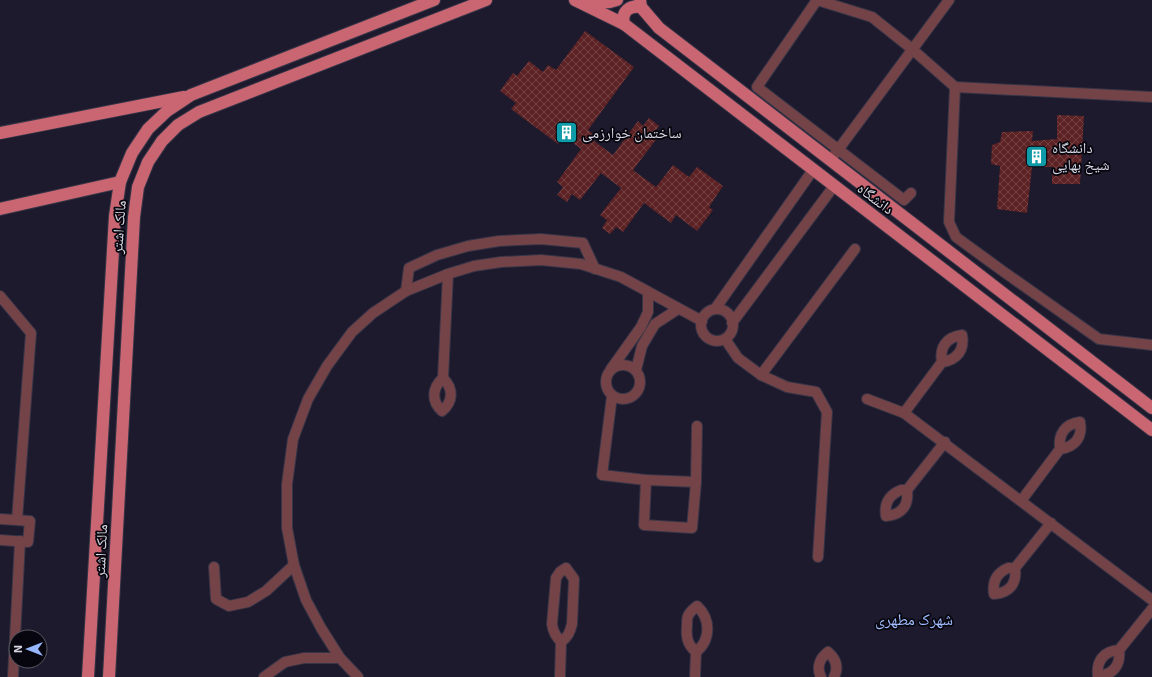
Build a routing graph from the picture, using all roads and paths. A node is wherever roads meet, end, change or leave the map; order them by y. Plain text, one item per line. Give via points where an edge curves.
1 (434, 0) edge
2 (486, 0) edge
3 (575, 0) edge
4 (588, 0) edge
5 (617, 0) edge
6 (949, 0) edge
7 (641, 3) edge
8 (624, 24) junction
9 (912, 49) junction
10 (955, 87) junction
11 (191, 95) junction
12 (1152, 97) edge
13 (0, 133) edge
14 (838, 150) junction
15 (830, 160) junction
16 (813, 170) junction
17 (120, 182) junction
18 (834, 186) junction
19 (911, 193) dead end
20 (0, 209) edge
21 (855, 249) dead end
22 (595, 269) junction
23 (448, 274) junction
24 (406, 291) junction
25 (648, 292) junction
26 (0, 296) edge
27 (678, 309) junction
28 (715, 309) junction
29 (702, 321) junction
30 (732, 323) junction
31 (724, 339) junction
32 (1152, 345) edge
33 (942, 362) dead end
34 (610, 370) junction
35 (636, 370) junction
36 (762, 375) junction
37 (443, 378) dead end
38 (612, 396) junction
39 (867, 399) dead end
40 (1152, 408) edge
41 (904, 412) junction
42 (697, 426) dead end
43 (1152, 430) edge
44 (944, 442) junction
45 (1060, 449) dead end
46 (646, 480) junction
47 (696, 482) junction
48 (907, 490) dead end
49 (1021, 501) junction
50 (0, 519) edge
51 (17, 520) junction
52 (1051, 523) junction
53 (0, 540) edge
54 (20, 541) junction
55 (818, 557) dead end
56 (294, 565) junction
57 (214, 567) dead end
58 (1015, 568) dead end
59 (1152, 600) edge
60 (1152, 609) edge
61 (562, 642) junction
62 (1119, 650) dead end
63 (696, 652) dead end
64 (340, 658) junction
65 (13, 677) edge
66 (88, 677) edge
67 (109, 677) edge
68 (264, 677) edge
69 (358, 677) edge
70 (560, 677) edge
71 (695, 677) edge
72 (821, 677) edge
73 (834, 677) edge

1 - 11 main road, مالک اشتر
2 - 67 main road, مالک اشتر via 199,112 178,125 162,141 148,162 138,187 134,217
3 - 8 main road, دانشگاه
4 - 5 main road via 602,3
6 - 9 street
7 - 8 main road via 628,9 624,16
7 - 15 main road, دانشگاه via 659,28
8 - 16 main road, دانشگاه
9 - 10 street
9 - 14 street
9 - 14 street via 872,17 817,0 757,87
10 - 12 street
10 - 32 street via 949,222 956,237 1099,339
11 - 13 main road
11 - 17 main road, مالک اشتر via 167,111 148,129 132,153
14 - 15 street
14 - 19 street via 904,200
15 - 40 main road, دانشگاه
16 - 18 main road, دانشگاه
16 - 28 street
17 - 20 main road
17 - 66 main road, مالک اشتر via 114,216
18 - 30 street
18 - 43 main road, دانشگاه
21 - 36 street
22 - 23 street via 581,264 541,260 474,266
22 - 24 street via 583,243 541,239 499,241 437,255 409,268
22 - 25 street via 622,277
23 - 24 street
23 - 37 street
24 - 56 street via 373,313 352,332 327,366 308,399 293,439 287,484 287,528
25 - 27 street
25 - 34 street via 648,312 641,327
26 - 51 street via 31,332
27 - 29 street
27 - 35 street via 655,324 642,346
28 - 29 street via 704,315
28 - 30 street via 727,313
29 - 31 street via 701,327 707,337 719,341
30 - 31 street via 729,335
31 - 36 street via 738,358
33 - 41 street
34 - 35 street via 614,366 626,364
34 - 38 street via 605,380
35 - 38 street via 640,380 634,396 623,399
36 - 55 street via 787,386 816,392 827,412
38 - 46 street via 602,475
39 - 41 street
41 - 44 street
42 - 47 street
44 - 48 street
44 - 49 street
45 - 49 street
46 - 47 street
46 - 47 street via 644,525 692,528
49 - 52 street
50 - 51 street
51 - 54 street via 30,521 28,542
52 - 58 street
52 - 59 street
53 - 54 street
54 - 65 street
56 - 57 street via 266,591 248,602 229,606 216,599
56 - 64 street via 306,600
60 - 62 street
61 - 61 street via 571,632 572,624 574,579 566,568 556,578 552,624 556,637
61 - 70 street
63 - 71 street
64 - 68 street via 304,658 285,662
64 - 69 street
72 - 73 street via 820,662 828,652 836,662

